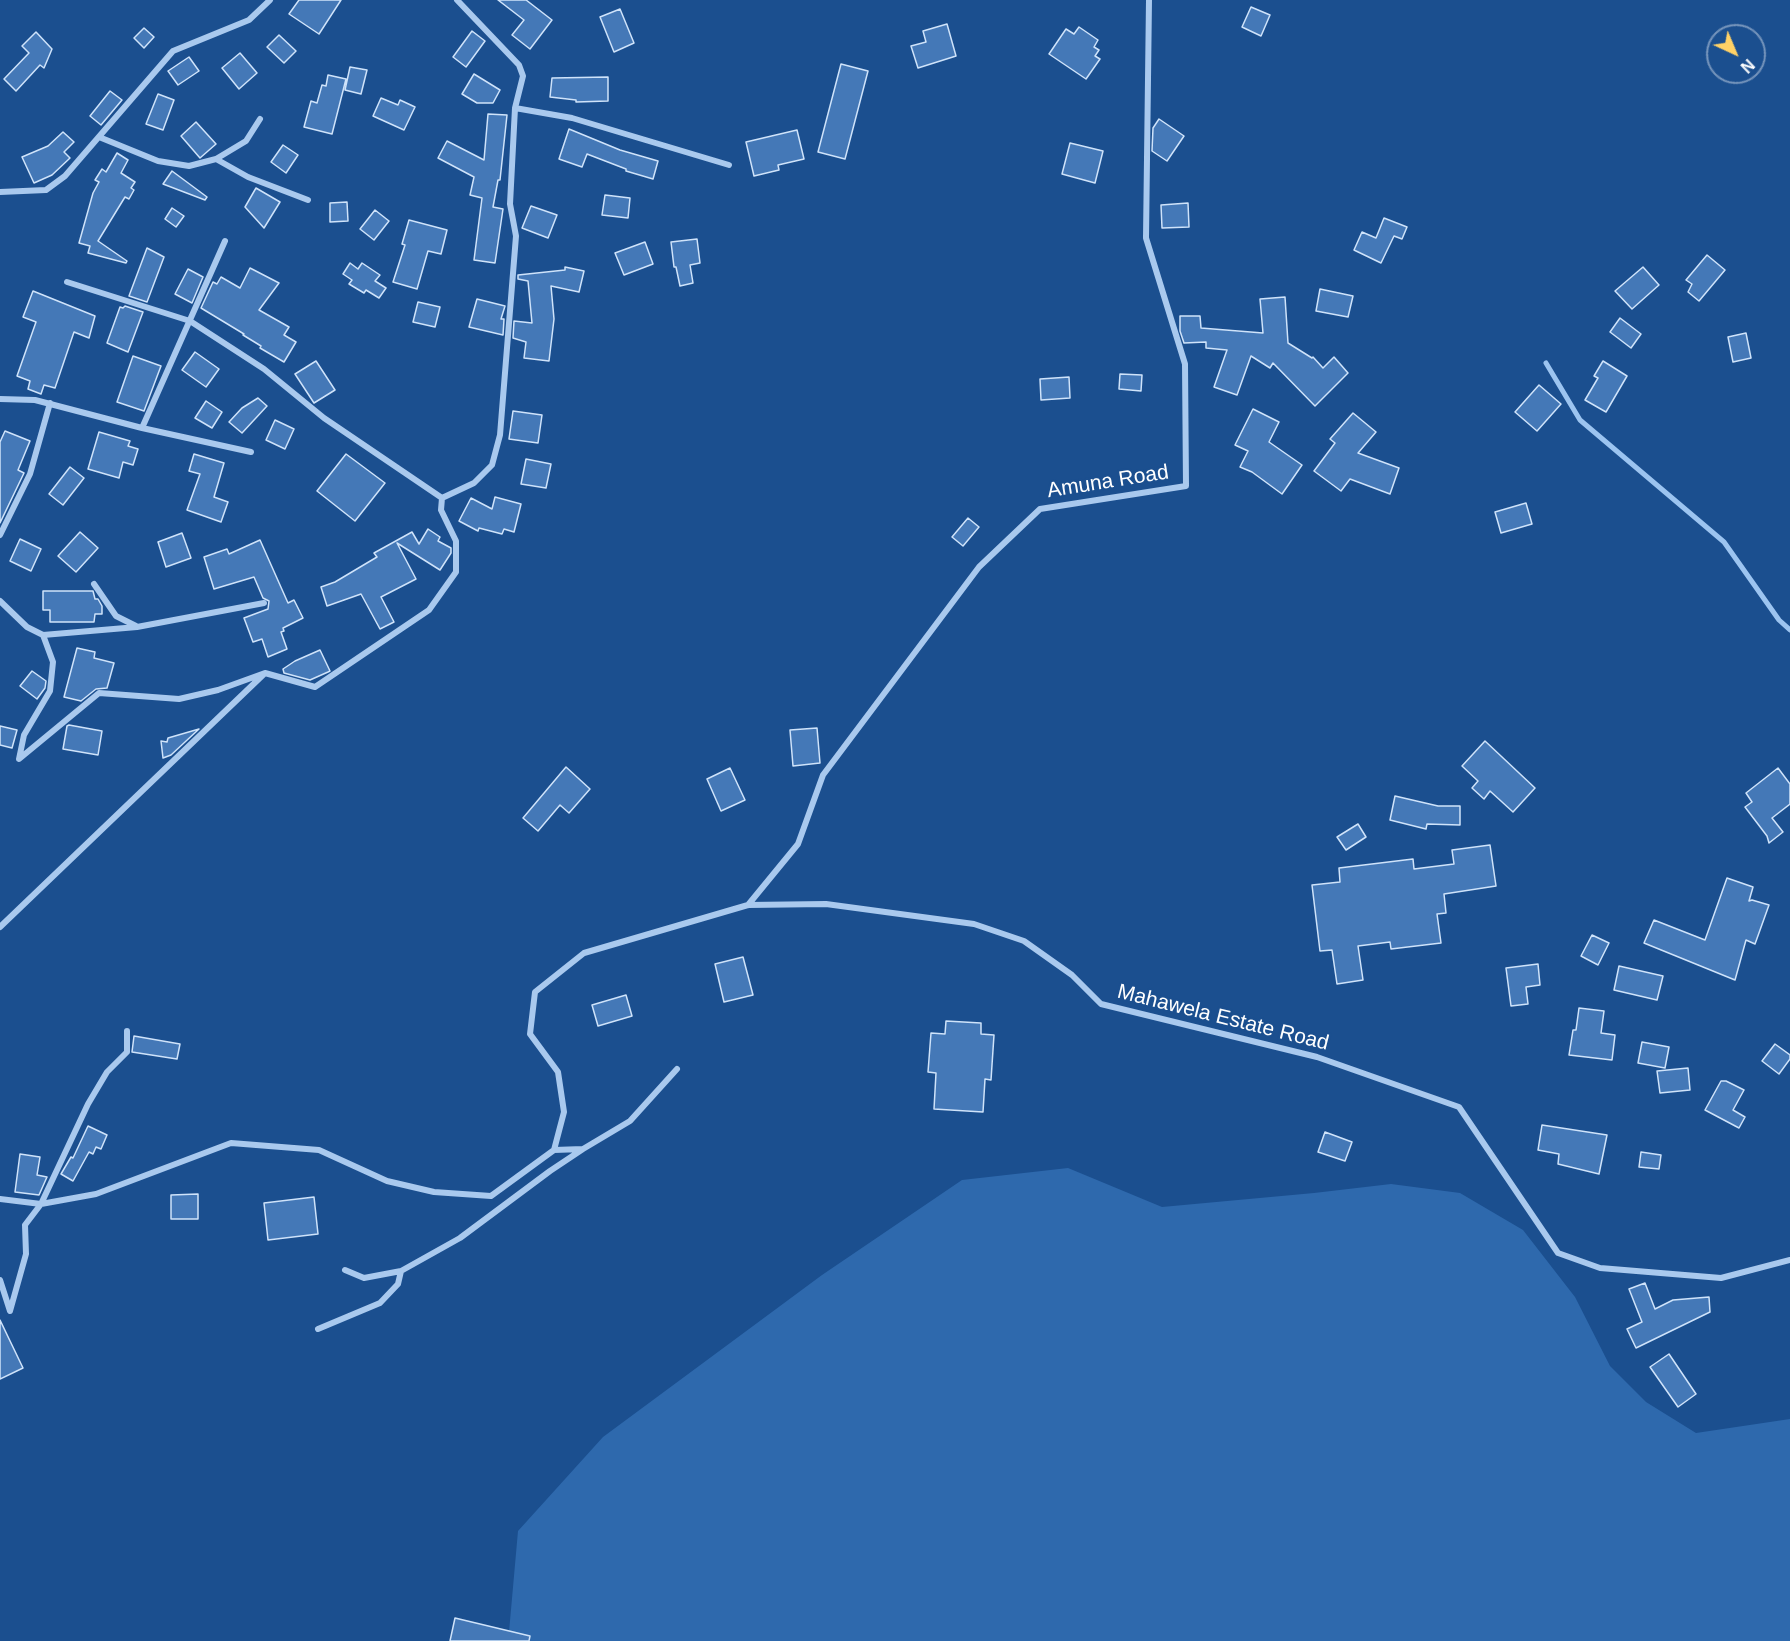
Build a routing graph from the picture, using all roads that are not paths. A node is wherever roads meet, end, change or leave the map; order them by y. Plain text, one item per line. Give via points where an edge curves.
1 (270, 0) edge
2 (457, 0) edge
3 (1149, 0) edge
4 (515, 108) junction
5 (260, 119) dead end
6 (99, 137) junction
7 (216, 159) junction
8 (729, 165) dead end
9 (0, 192) edge
10 (308, 200) dead end
11 (225, 241) dead end
12 (67, 282) dead end
13 (190, 321) junction
14 (0, 399) edge
15 (50, 404) junction
16 (142, 428) junction
17 (252, 452) dead end
18 (442, 498) junction
19 (0, 535) edge
20 (93, 584) dead end
21 (0, 601) edge
22 (264, 603) dead end
23 (137, 627) junction
24 (43, 635) junction
25 (266, 673) junction
26 (748, 905) junction
27 (0, 927) edge
28 (127, 1031) dead end
29 (677, 1069) dead end
30 (583, 1149) junction
31 (554, 1150) junction
32 (0, 1199) edge
33 (41, 1204) junction
34 (1790, 1260) edge
35 (345, 1270) dead end
36 (401, 1271) junction
37 (0, 1283) edge
38 (318, 1329) dead end

1 - 6 street via 249,20 173,51
2 - 4 street via 519,65 523,76
3 - 26 street, Amuna Road via 1146,238 1185,364 1186,486 1040,509 979,567 823,775 798,844
4 - 8 street via 572,118
4 - 18 street via 510,204 516,236 500,435 492,465 474,483
5 - 7 street via 246,141
6 - 7 street via 158,161 189,166
6 - 9 street via 65,176 46,190
7 - 10 street via 248,177
11 - 13 street
12 - 13 street
13 - 16 street
13 - 18 street via 264,369 324,418
14 - 15 street via 35,399
15 - 16 street
15 - 19 street via 30,474
16 - 17 street
18 - 25 street via 441,510 456,541 456,572 429,610 315,687
20 - 23 street via 116,616
21 - 24 street via 27,627
22 - 23 street
23 - 24 street
24 - 25 street via 53,662 50,691 24,735 19,759 99,693 179,699
25 - 27 street
26 - 31 street, Mahawela Estate Road via 584,953 536,992 530,1034 558,1072 564,1112
26 - 34 street, Mahawela Estate Road via 826,904 974,924 1024,941 1072,975 1101,1004 1317,1057 1459,1107 1558,1253 1600,1268 1721,1278
28 - 33 street via 127,1052 107,1072 93,1096
29 - 30 street via 630,1121
30 - 31 street
30 - 36 street via 460,1238
31 - 33 street via 491,1196 434,1192 387,1181 319,1150 231,1143 96,1194
32 - 33 street
33 - 37 street via 25,1225 27,1254 10,1311
35 - 36 street via 364,1278
36 - 38 street via 398,1284 380,1304

